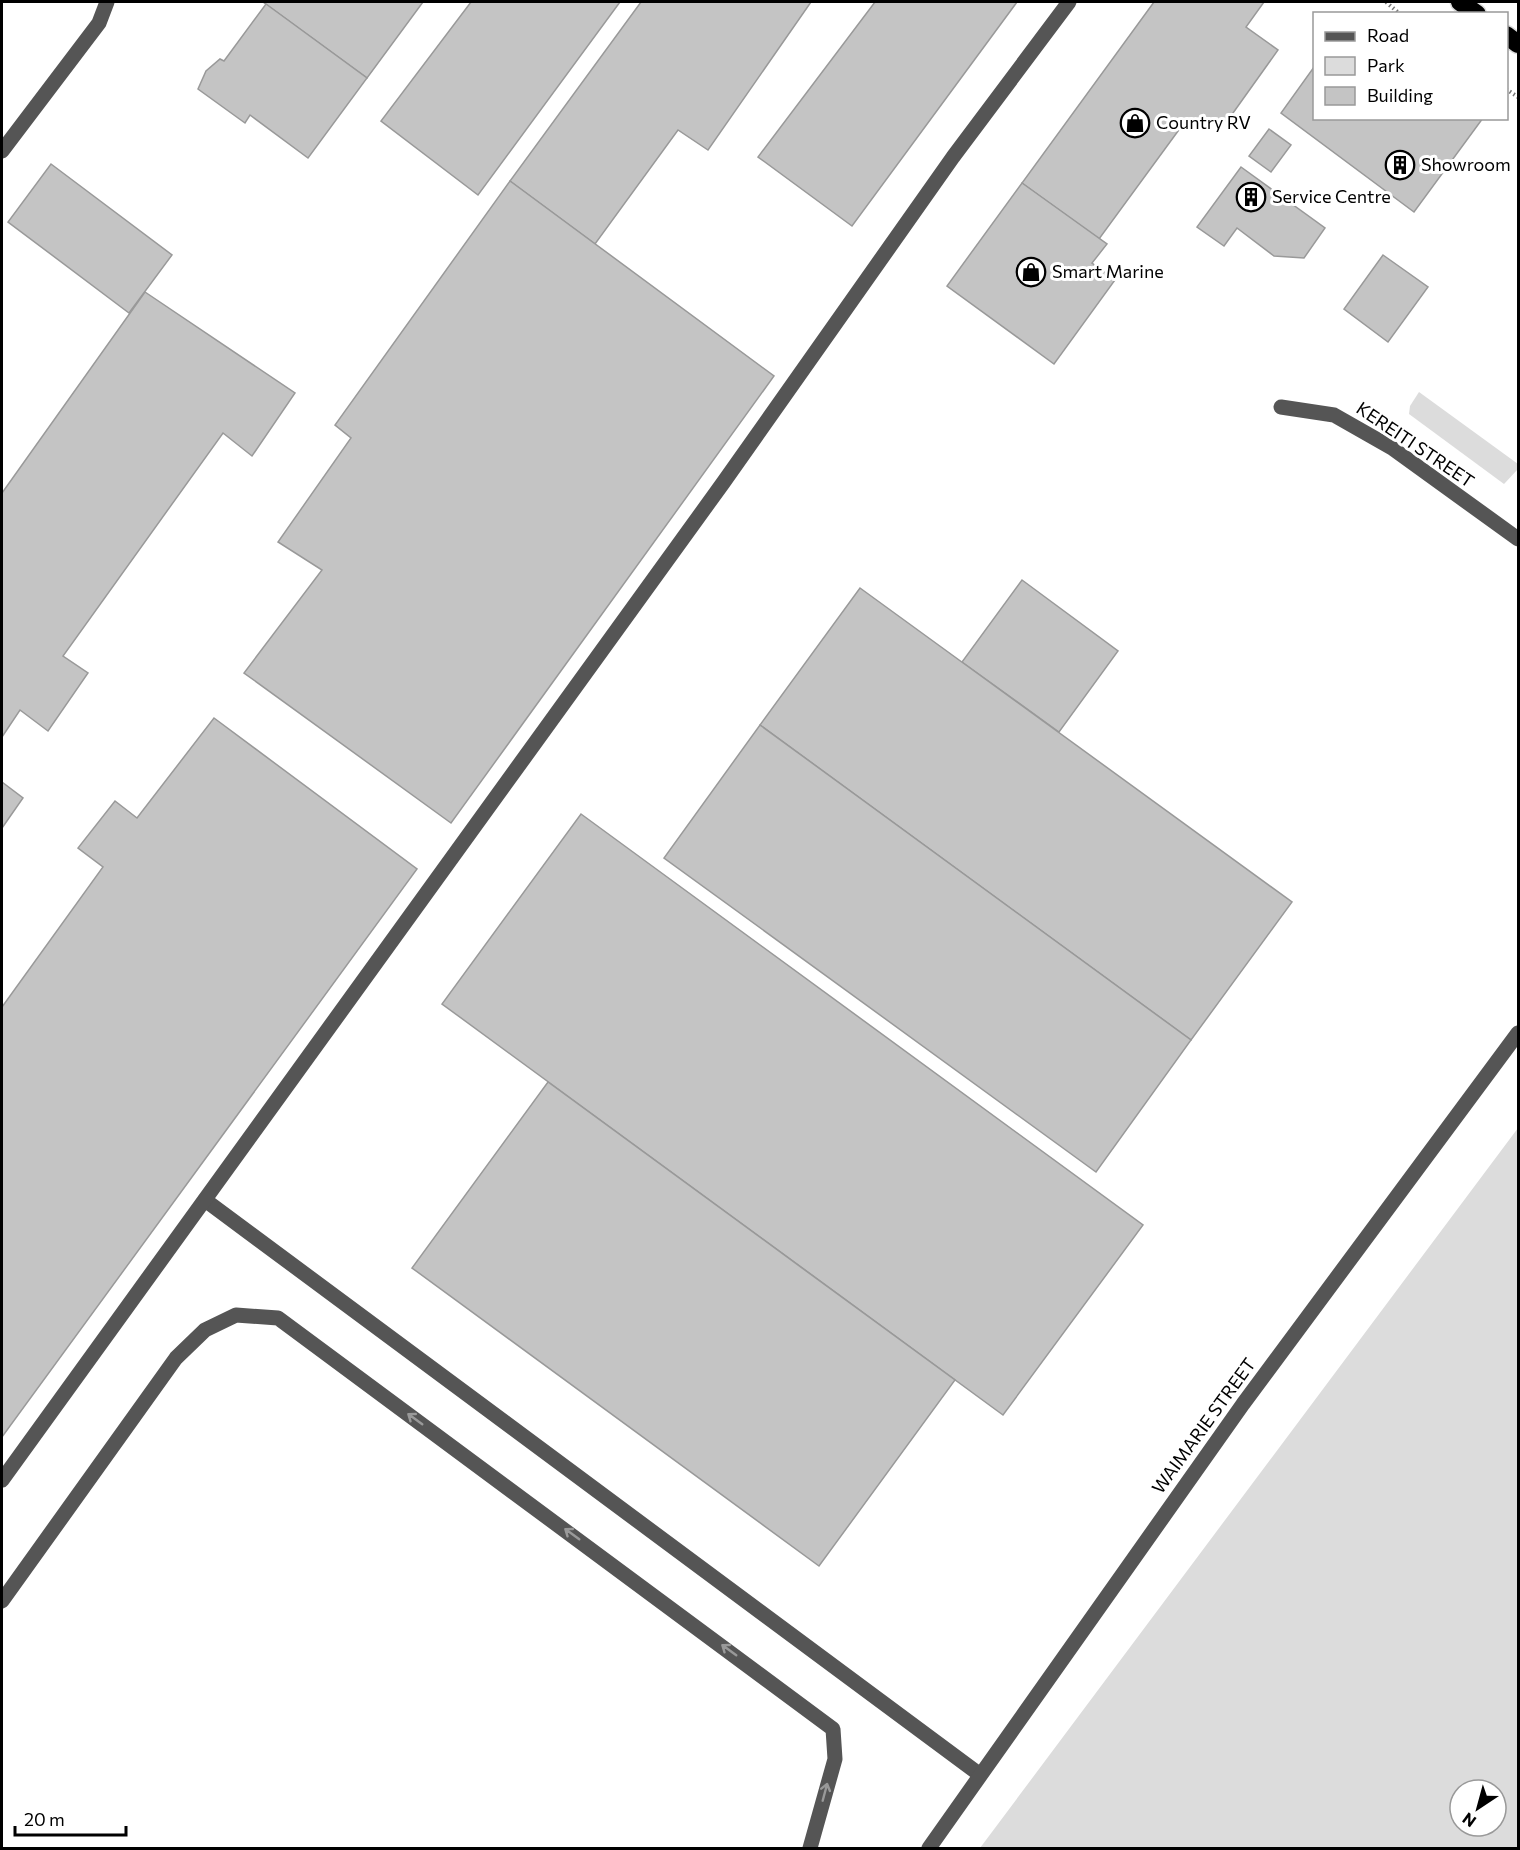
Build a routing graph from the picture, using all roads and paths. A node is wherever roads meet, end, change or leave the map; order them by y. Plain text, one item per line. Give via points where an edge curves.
1 (107, 2) edge
2 (1069, 2) edge
3 (1386, 2) edge
4 (1460, 2) edge
5 (1398, 12) edge
6 (1474, 12) edge
7 (2, 151) edge
8 (1281, 407) dead end
9 (1518, 539) edge
10 (1518, 1033) edge
11 (205, 1200) junction
12 (2, 1480) edge
13 (2, 1601) edge
14 (979, 1774) junction
15 (810, 1848) edge
16 (929, 1848) edge

1 - 7 street via 99,23
2 - 11 street via 953,157 723,483
3 - 5 path
4 - 6 highway
8 - 9 street, KEREITI STREET via 1334,415 1392,448
10 - 14 street, WAIMARIE STREET via 1243,1404
11 - 12 street
11 - 14 street
15 -> 13 street via 835,1759 833,1729 278,1318 236,1315 205,1330 176,1358
14 - 16 street, WAIMARIE STREET

